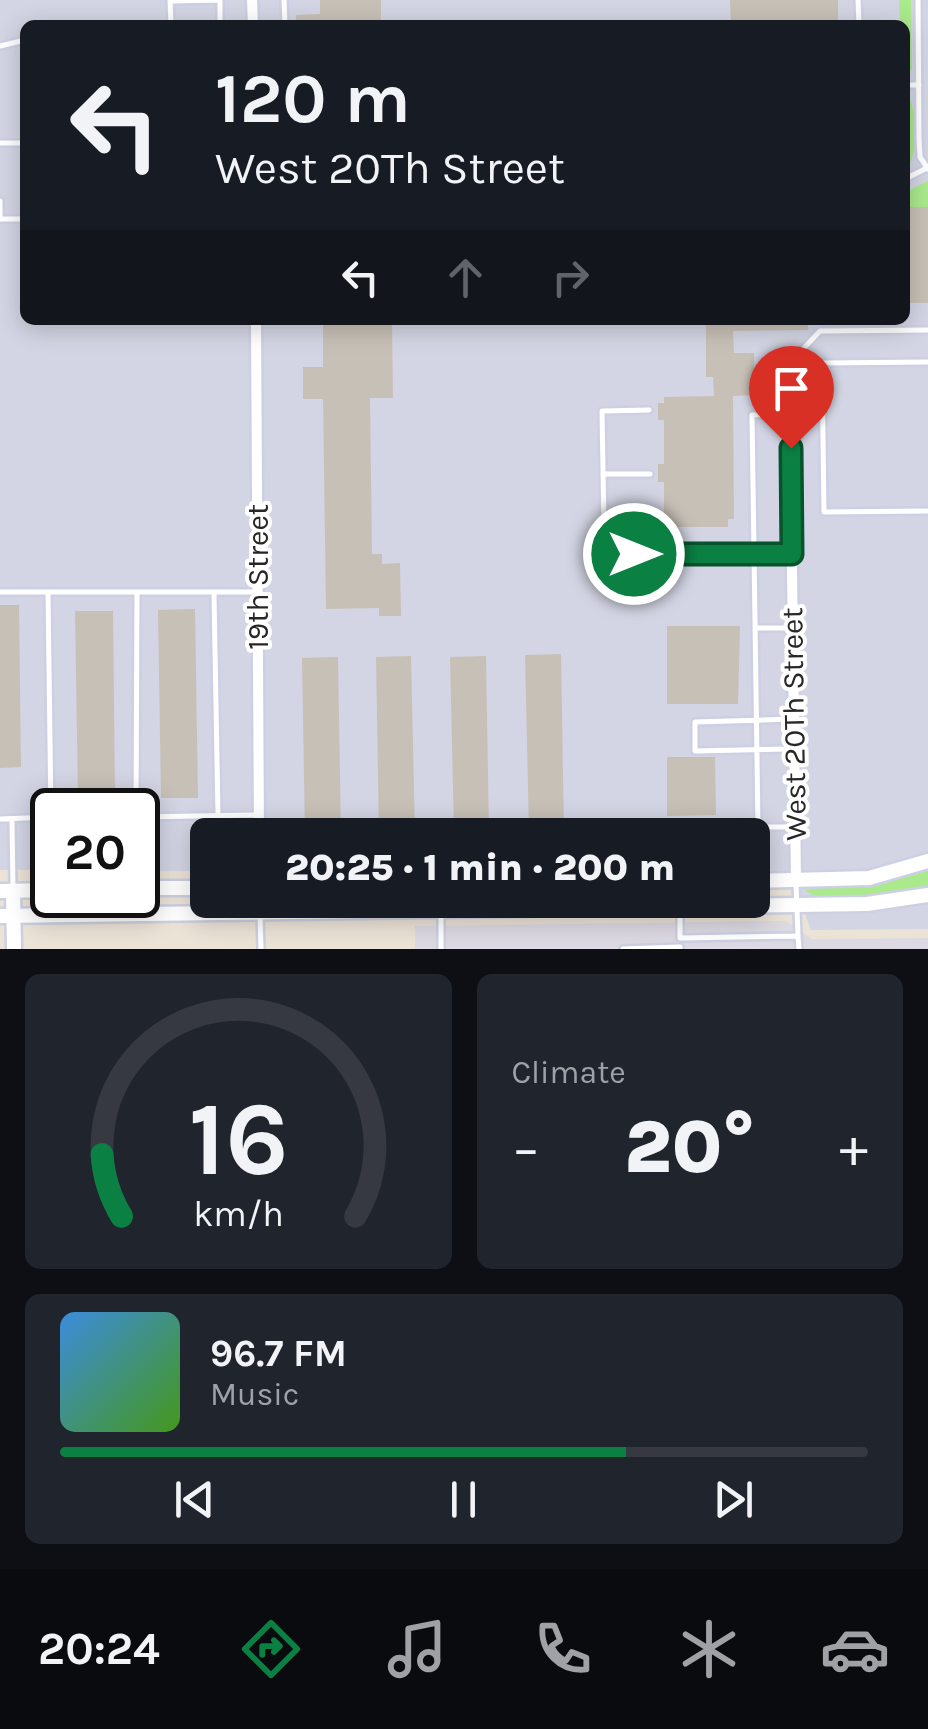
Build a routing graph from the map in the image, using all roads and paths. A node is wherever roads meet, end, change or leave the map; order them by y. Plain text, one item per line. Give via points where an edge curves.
1 (170, 0) edge
2 (220, 0) edge
3 (918, 0) edge
4 (910, 85) edge
5 (919, 85) junction
6 (928, 168) edge
7 (0, 202) edge
8 (20, 219) edge
9 (256, 325) edge
10 (928, 330) edge
11 (928, 362) edge
12 (822, 363) junction
13 (790, 364) junction
14 (649, 410) dead end
15 (790, 413) junction
16 (603, 474) junction
17 (650, 474) dead end
18 (928, 511) edge
19 (755, 554) junction
20 (792, 554) junction
21 (0, 592) edge
22 (48, 592) junction
23 (137, 592) junction
24 (214, 592) junction
25 (259, 592) junction
26 (756, 628) junction
27 (794, 628) junction
28 (794, 719) junction
29 (758, 720) junction
30 (795, 749) junction
31 (758, 750) junction
32 (51, 788) edge
33 (137, 788) edge
34 (160, 814) edge
35 (259, 815) junction
36 (218, 816) junction
37 (30, 818) edge
38 (259, 818) edge
39 (0, 819) edge
40 (12, 819) junction
41 (796, 827) junction
42 (928, 861) edge
43 (796, 880) junction
44 (770, 881) edge
45 (160, 888) edge
46 (190, 888) edge
47 (6, 891) edge
48 (928, 895) edge
49 (770, 904) edge
50 (797, 904) junction
51 (190, 909) edge
52 (6, 916) edge
53 (260, 918) edge
54 (441, 918) edge
55 (680, 918) edge
56 (798, 936) junction
57 (680, 938) junction
58 (680, 948) edge
59 (14, 949) edge
60 (260, 949) edge
61 (442, 949) edge
62 (623, 949) edge
63 (799, 949) edge

1 - 2 lane
3 - 5 lane
4 - 5 lane
5 - 6 lane via 920,157
7 - 8 lane via 0,219
9 - 25 street, 19th Street
10 - 13 lane via 820,331
11 - 12 lane
12 - 13 lane
12 - 18 lane via 824,512
13 - 15 lane, West 20Th Street
14 - 16 lane via 602,410
15 - 19 lane via 752,415
15 - 20 street, West 20Th Street
16 - 17 lane
16 - 19 lane via 604,527 634,554
19 - 20 lane
19 - 26 lane
20 - 27 street, West 20Th Street
21 - 22 lane
22 - 23 lane
22 - 32 lane
23 - 24 lane
23 - 33 lane
24 - 25 lane
24 - 36 lane
25 - 35 street, 19th Street
26 - 27 lane
26 - 29 lane
27 - 28 street, West 20Th Street
28 - 29 lane
28 - 30 street, West 20Th Street
29 - 31 lane
29 - 31 lane via 694,722 695,751
30 - 31 lane
30 - 41 street, West 20Th Street
31 - 41 lane via 758,827
34 - 36 lane
35 - 36 lane
35 - 38 street, 19th Street
37 - 40 lane
39 - 40 lane
40 - 47 lane
41 - 43 street, West 20Th Street
42 - 43 street via 868,878
43 - 44 street
43 - 50 lane, West 20Th Street
45 - 46 street
47 - 52 street
48 - 50 street
49 - 50 street
50 - 56 lane, West 20Th Street
51 - 52 street
52 - 59 street
53 - 60 lane
54 - 61 lane
55 - 57 lane
56 - 57 lane
56 - 63 lane, West 20Th Street
57 - 58 lane
58 - 62 lane

